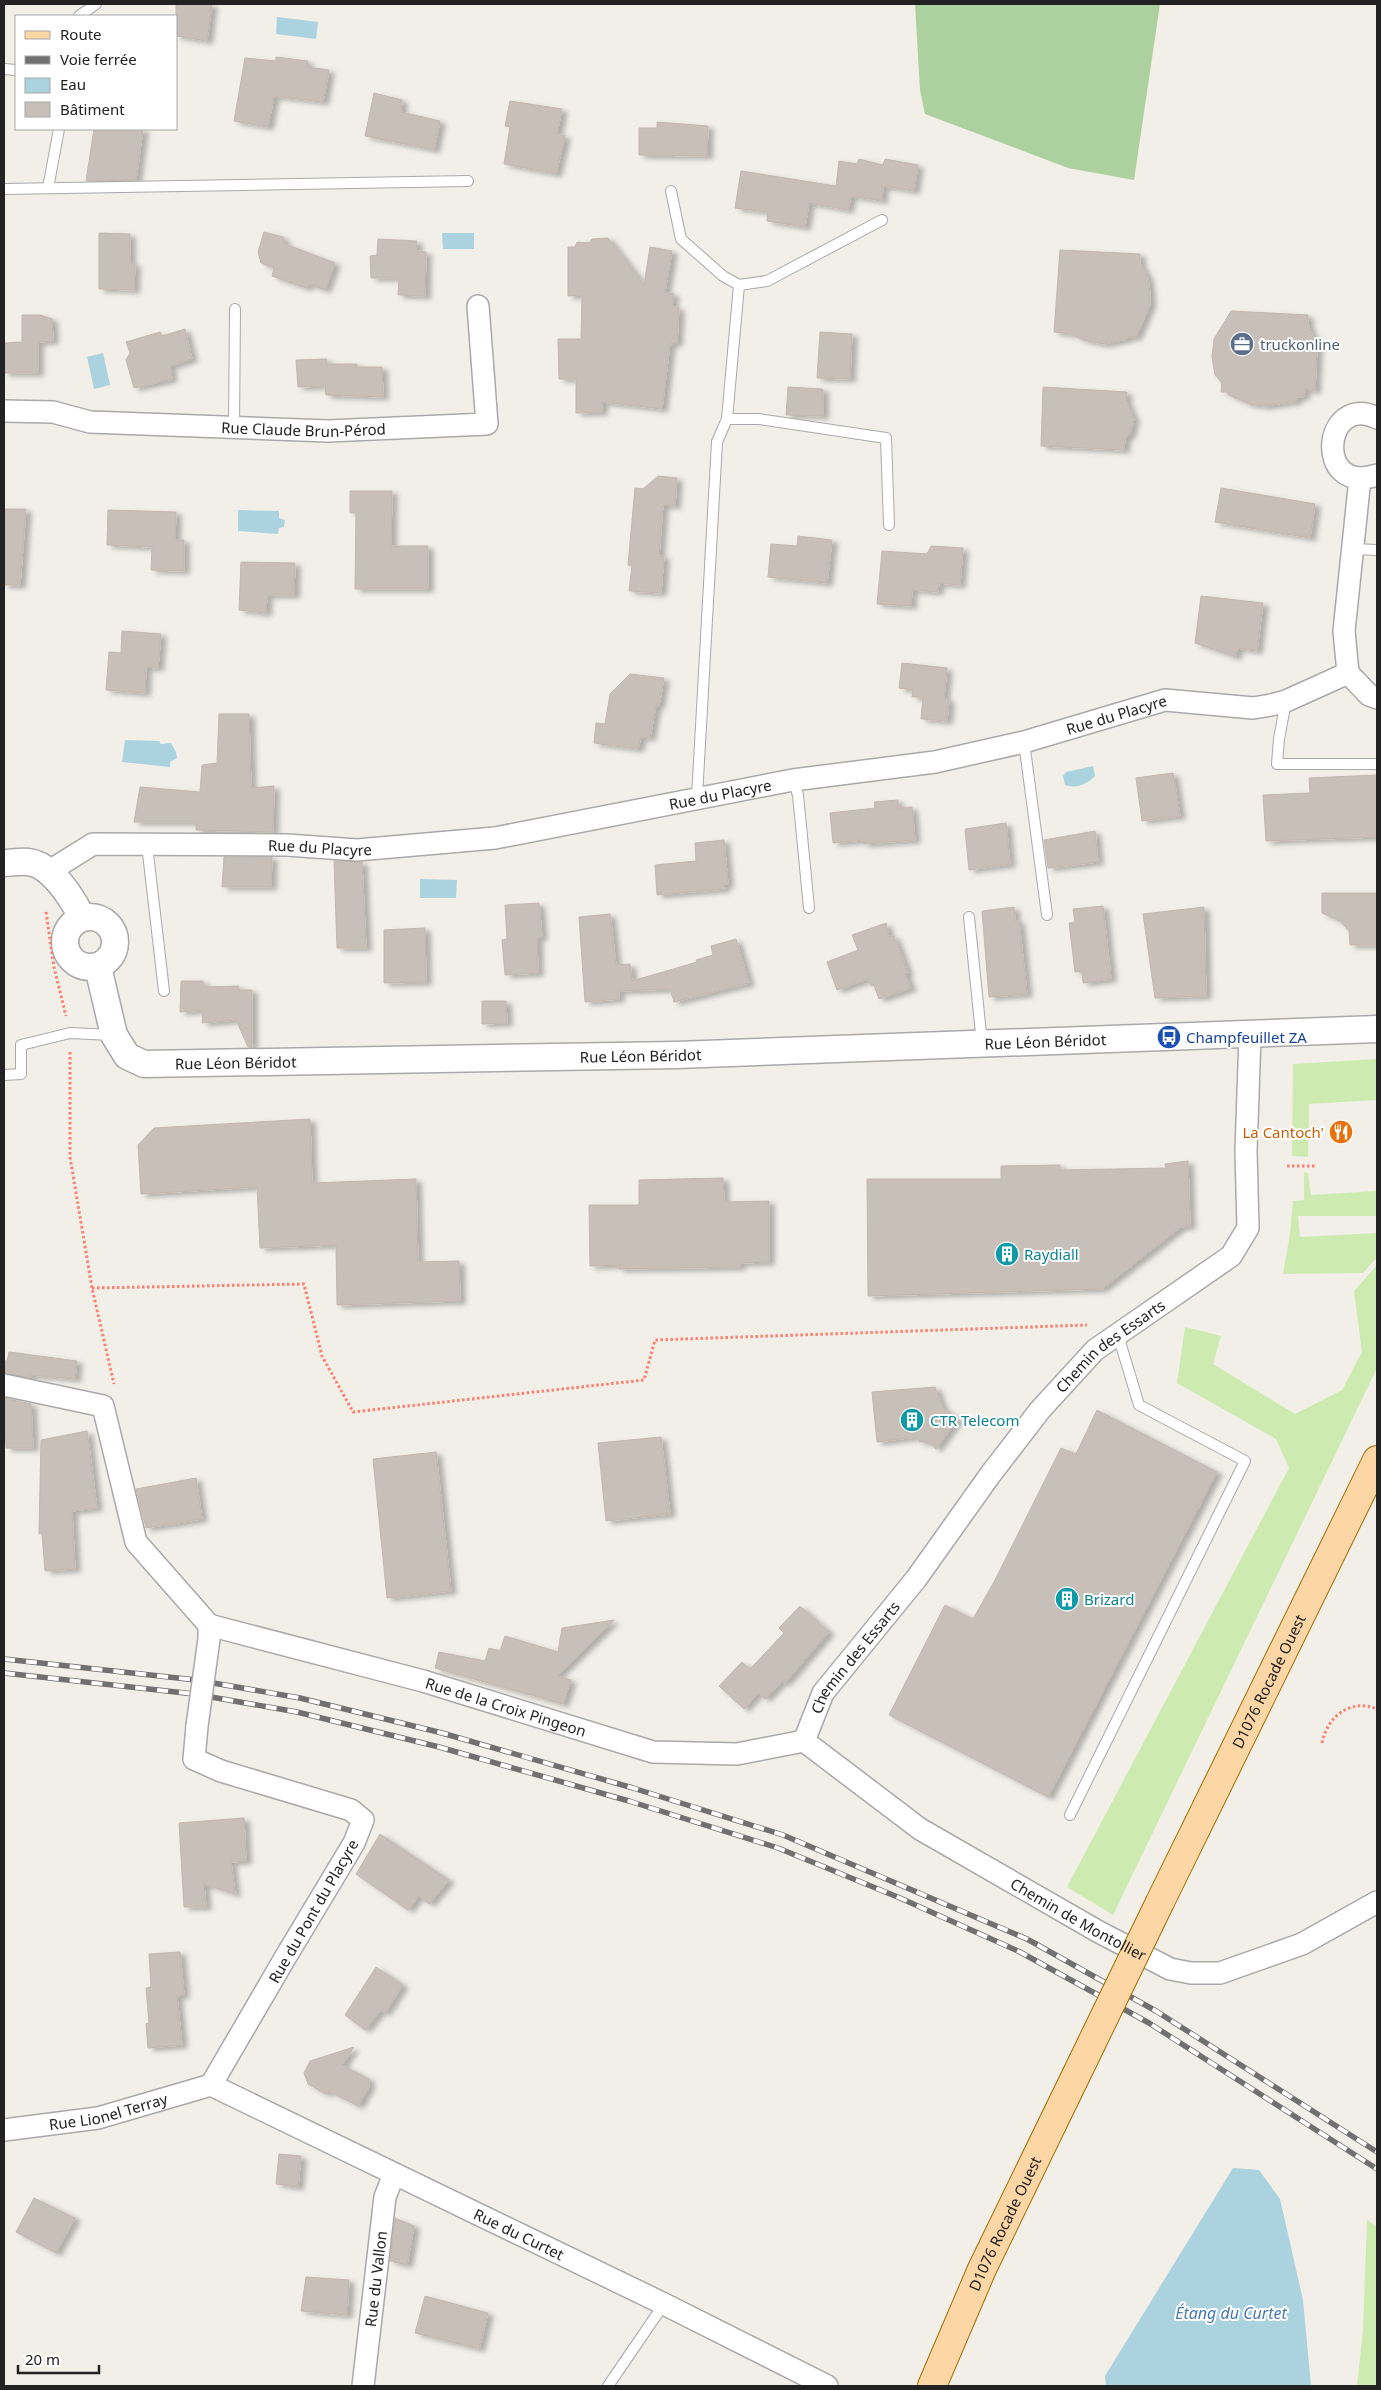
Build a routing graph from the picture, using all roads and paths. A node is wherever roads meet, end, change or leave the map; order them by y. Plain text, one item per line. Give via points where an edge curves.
1 (96, 4) edge
2 (80, 15) edge
3 (58, 130) edge
4 (468, 181) dead end
5 (48, 188) junction
6 (4, 189) edge
7 (671, 192) dead end
8 (882, 220) dead end
9 (739, 285) junction
10 (478, 306) dead end
11 (235, 309) dead end
12 (4, 411) edge
13 (1377, 418) edge
14 (727, 419) junction
15 (234, 426) junction
16 (1369, 476) edge
17 (888, 525) dead end
18 (1352, 549) junction
19 (1377, 550) edge
20 (1348, 673) junction
21 (1377, 698) edge
22 (1286, 702) junction
23 (1024, 742) junction
24 (1377, 764) edge
25 (793, 780) junction
26 (697, 797) junction
27 (147, 845) junction
28 (4, 863) edge
29 (39, 867) junction
30 (45, 906) dead end
31 (809, 908) dead end
32 (1047, 915) dead end
33 (82, 917) junction
34 (969, 918) dead end
35 (98, 967) junction
36 (164, 991) dead end
37 (1377, 1030) edge
38 (70, 1033) junction
39 (114, 1035) junction
40 (1250, 1036) junction
41 (982, 1044) junction
42 (4, 1075) edge
43 (1287, 1166) dead end
44 (1317, 1166) dead end
45 (92, 1288) junction
46 (1126, 1329) junction
47 (4, 1384) edge
48 (103, 1406) junction
49 (1377, 1460) edge
50 (209, 1632) junction
51 (1377, 1710) edge
52 (804, 1741) junction
53 (1322, 1743) dead end
54 (1070, 1815) dead end
55 (1377, 1902) edge
56 (211, 2085) junction
57 (4, 2130) edge
58 (394, 2174) junction
59 (664, 2304) junction
60 (363, 2386) edge
61 (608, 2386) edge
62 (827, 2386) edge
63 (932, 2386) edge

1 - 2 lane
3 - 5 lane
4 - 5 lane
5 - 6 lane
7 - 9 lane via 680,239 723,276
8 - 9 lane via 766,281
9 - 14 lane
10 - 15 street, Rue Claude Brun-Pérod via 487,424 328,432
11 - 15 lane
12 - 15 street, Rue Claude Brun-Pérod via 53,412 90,422
13 - 16 street via 1364,414 1354,416 1340,424 1332,439 1334,460 1341,469 1350,475
14 - 17 lane via 759,419 886,438
14 - 26 lane via 717,442
16 - 18 street
18 - 19 lane
18 - 20 street via 1344,631
20 - 21 street via 1369,695
20 - 22 street, Rue du Placyre
22 - 23 street, Rue du Placyre via 1253,708 1165,700
22 - 24 lane via 1277,764
23 - 25 street, Rue du Placyre via 934,762
23 - 32 lane
25 - 26 street, Rue du Placyre
25 - 31 lane via 798,795
26 - 27 street, Rue du Placyre via 496,838 357,850 287,845
27 - 29 street, Rue du Placyre via 93,844
27 - 36 lane
28 - 29 street, Rue du Placyre
29 - 33 street via 59,881
30 - 38 path via 54,967
33 - 35 street via 98,917 111,927 114,935 116,942 111,958
33 - 35 street via 70,924 64,936 65,950 72,961 84,968
34 - 41 lane
35 - 39 street, Rue Léon Béridot
37 - 40 street
38 - 39 lane
38 - 42 lane via 21,1045 21,1074
38 - 45 path via 70,1157
39 - 41 street, Rue Léon Béridot via 127,1056 144,1064 677,1055
40 - 41 street, Rue Léon Béridot
40 - 46 street, Chemin des Essarts via 1246,1152 1248,1228 1231,1256
43 - 44 path
45 - 46 path via 304,1284 322,1356 353,1412 644,1380 655,1340
45 - 48 path via 116,1392 112,1400
46 - 52 street, Chemin des Essarts via 1095,1350 1040,1410 916,1579 823,1693
46 - 54 lane via 1139,1405 1245,1461
47 - 48 street
48 - 50 street via 136,1542
49 - 63 main road, D1076 Rocade Ouest, bridge via 982,2269
50 - 52 street, Rue de la Croix Pingeon via 423,1681 653,1752 737,1754
50 - 56 street, Rue du Pont du Placyre, bridge via 194,1759 220,1772 351,1810 363,1820 354,1843
51 - 53 path via 1356,1706 1342,1710 1324,1730
52 - 55 street, Chemin de Montollier via 920,1829 1170,1969 1220,1973 1302,1944
56 - 57 street, Rue Lionel Terray via 98,2118
56 - 58 street, Rue du Curtet
58 - 59 street, Rue du Curtet
58 - 60 street, Rue du Vallon via 385,2197
59 - 61 lane
59 - 62 street, Rue du Curtet

